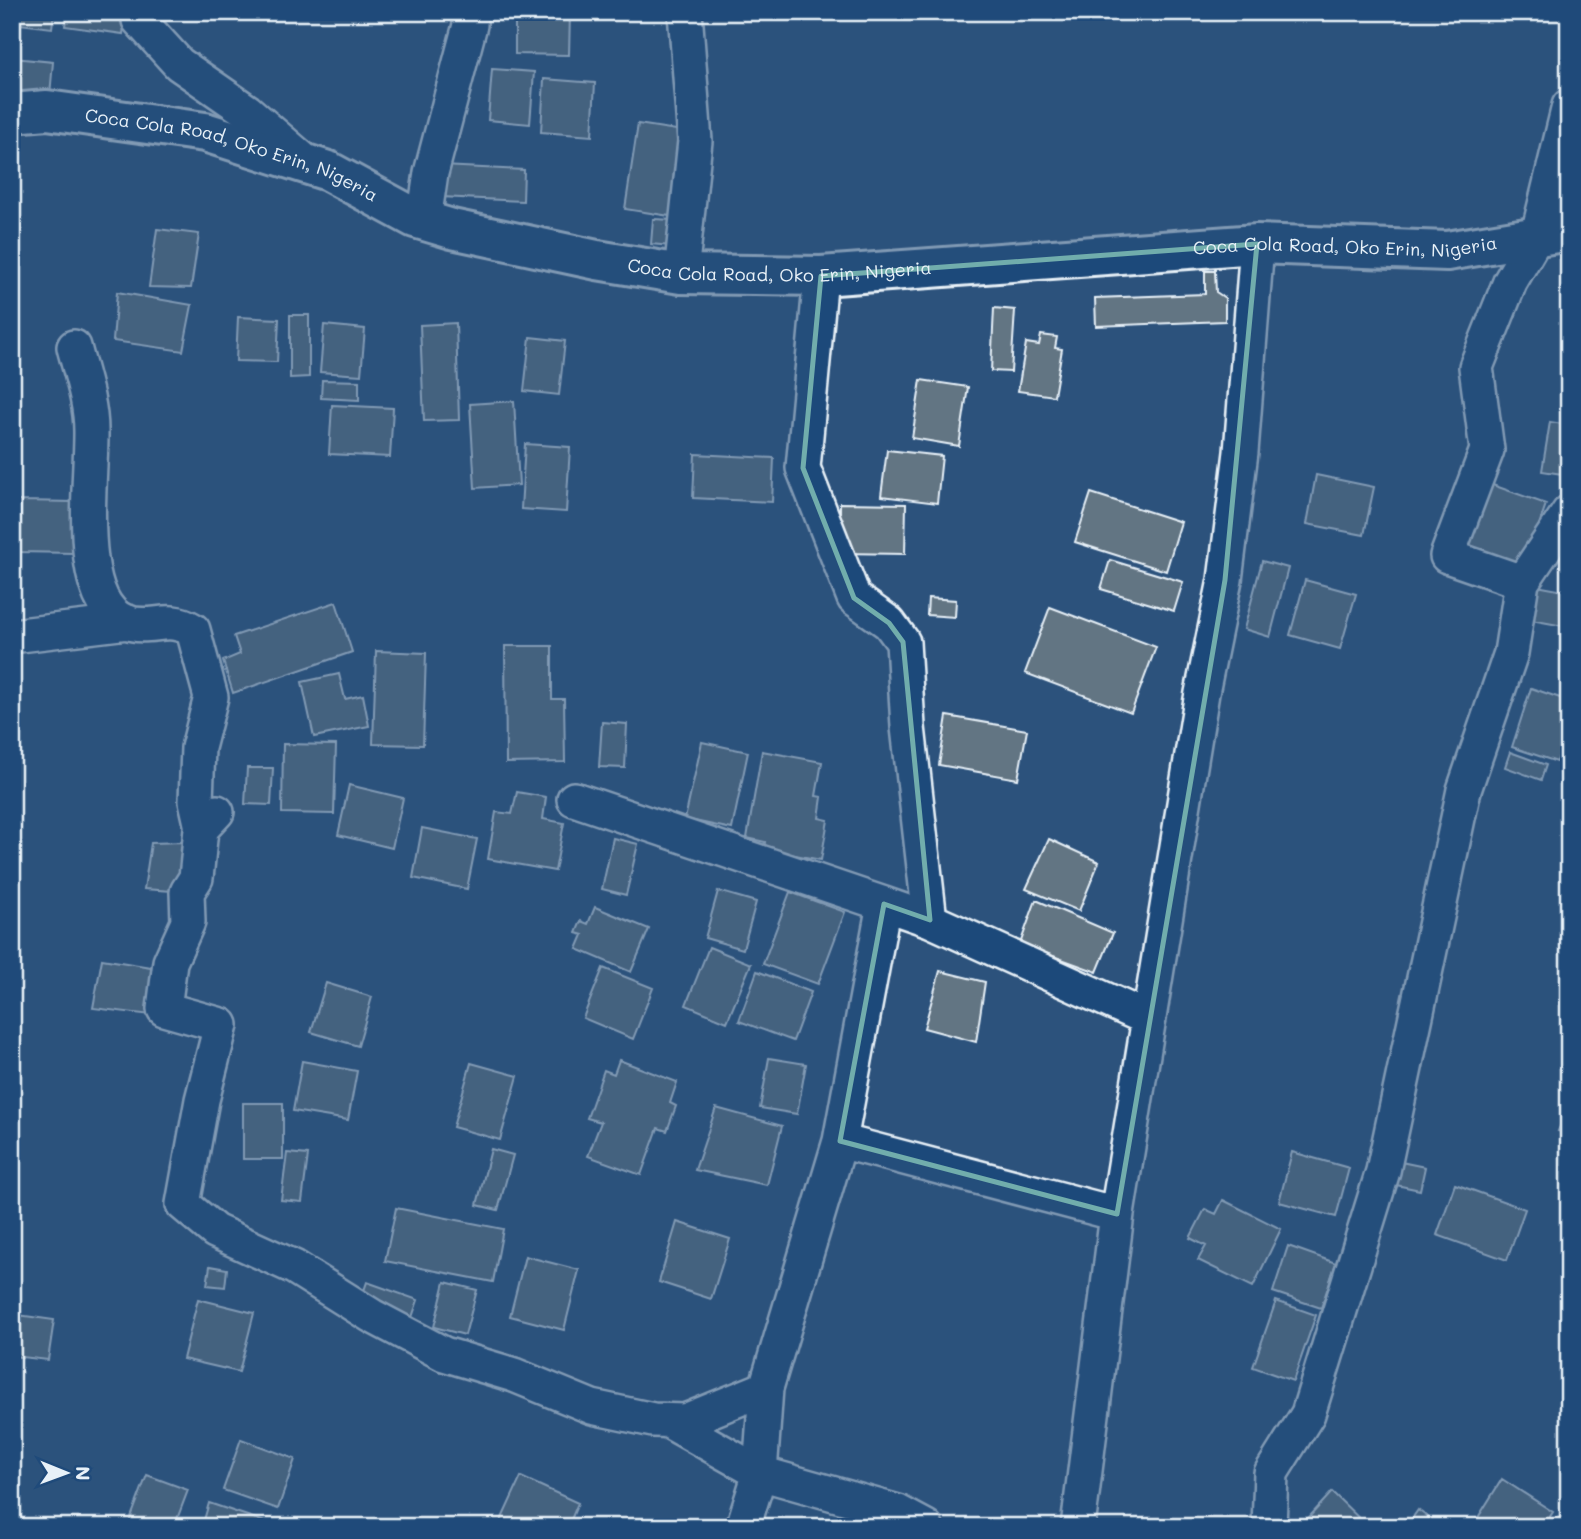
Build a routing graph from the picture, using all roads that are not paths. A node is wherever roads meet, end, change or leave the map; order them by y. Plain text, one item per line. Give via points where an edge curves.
1 (140, 12) edge
2 (470, 12) edge
3 (685, 12) edge
4 (1569, 106) edge
5 (12, 113) edge
6 (308, 165) junction
7 (424, 220) junction
8 (1553, 232) edge
9 (1257, 244) junction
10 (681, 274) junction
11 (821, 276) junction
12 (74, 347) dead end
13 (1569, 512) edge
14 (1522, 582) junction
15 (128, 622) junction
16 (12, 636) edge
17 (574, 799) dead end
18 (884, 904) junction
19 (930, 920) junction
20 (1149, 1019) junction
21 (840, 1141) junction
22 (1117, 1214) junction
23 (766, 1388) junction
24 (668, 1421) junction
25 (760, 1473) junction
26 (1073, 1521) edge
27 (743, 1527) edge
28 (926, 1527) edge
29 (1269, 1527) edge

1 - 6 street via 139,20 179,64 247,111
2 - 7 street
3 - 10 street via 695,141
4 - 8 street
5 - 6 street, Coca Cola Road, Oko Erin, Nigeria via 47,110 205,132
6 - 7 street, Coca Cola Road, Oko Erin, Nigeria
7 - 10 street, Coca Cola Road, Oko Erin, Nigeria via 597,260
8 - 9 street, Coca Cola Road, Oko Erin, Nigeria via 1447,251
8 - 14 street via 1510,282 1476,367 1487,450 1447,556
9 - 11 street, Coca Cola Road, Oko Erin, Nigeria
9 - 20 street via 1241,452 1225,580
10 - 11 street, Coca Cola Road, Oko Erin, Nigeria
11 - 19 street via 803,468 854,598 889,622 903,642
12 - 15 street via 91,429 90,562 99,597
13 - 14 street
14 - 29 street via 1511,653 1464,790 1383,1171 1308,1414 1271,1473
15 - 16 street
15 - 24 street via 180,622 193,630 212,696 198,748 196,801 210,820 196,878 187,891 188,922 170,962 164,1009 221,1024 183,1204 215,1231 294,1267 444,1354 514,1375 592,1407
17 - 18 street
18 - 19 street
18 - 21 street
19 - 20 street
20 - 22 street
21 - 22 street
21 - 23 street
22 - 26 street
23 - 24 street via 685,1421
23 - 25 street
24 - 25 street
25 - 27 street
25 - 28 street via 898,1513

